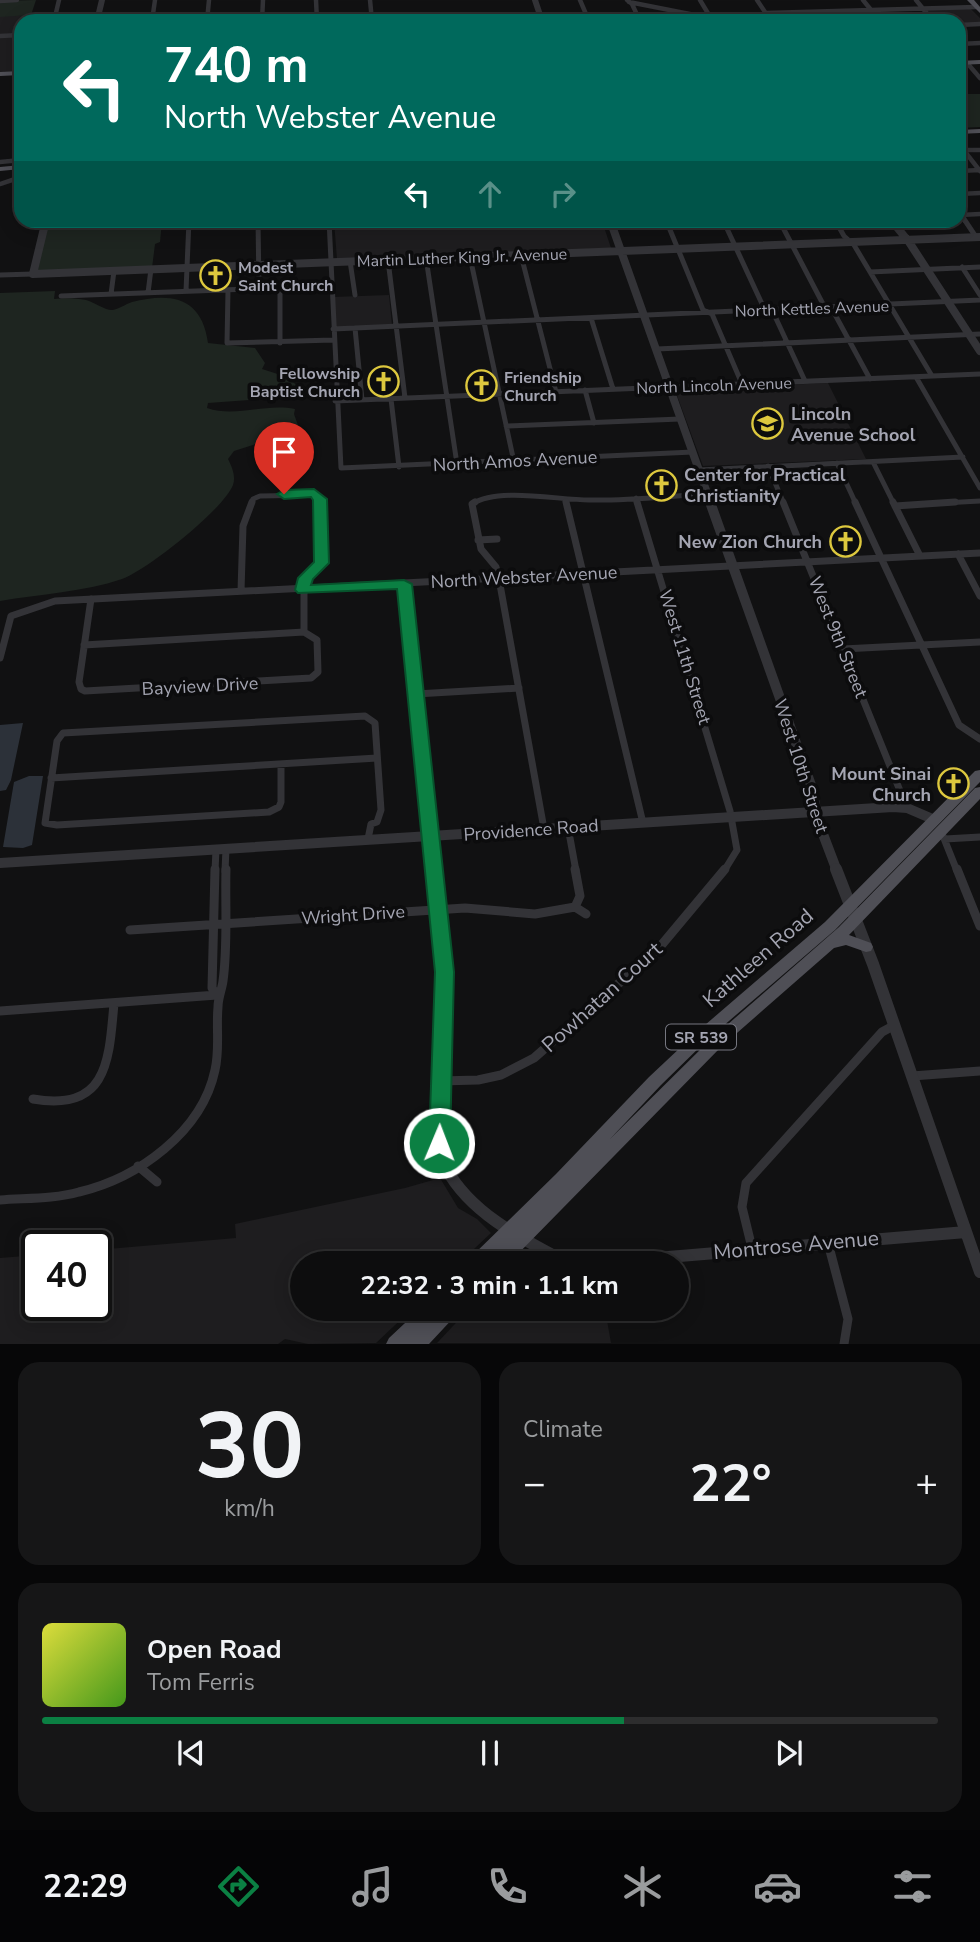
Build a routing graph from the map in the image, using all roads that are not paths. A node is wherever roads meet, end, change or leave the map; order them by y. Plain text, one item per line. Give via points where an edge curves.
1 (17, 0) edge
2 (757, 0) edge
3 (863, 0) edge
4 (916, 0) edge
5 (0, 1) edge
6 (629, 1) edge
7 (977, 4) edge
8 (922, 8) junction
9 (871, 10) junction
10 (766, 13) joint
11 (688, 14) edge
12 (874, 14) edge
13 (927, 14) edge
14 (980, 63) edge
15 (968, 64) joint
16 (980, 78) edge
17 (966, 152) edge
18 (980, 170) edge
19 (966, 221) edge
20 (44, 228) edge
21 (188, 228) edge
22 (258, 228) edge
23 (328, 228) edge
24 (613, 228) edge
25 (669, 228) edge
26 (727, 228) edge
27 (783, 228) edge
28 (841, 228) edge
29 (897, 228) edge
30 (978, 236) edge
31 (905, 238) junction
32 (849, 240) junction
33 (790, 243) junction
34 (734, 245) junction
35 (678, 248) junction
36 (620, 250) junction
37 (521, 255) junction
38 (470, 257) junction
39 (426, 258) junction
40 (388, 260) junction
41 (349, 261) junction
42 (330, 262) junction
43 (258, 265) junction
44 (962, 267) junction
45 (980, 267) edge
46 (187, 268) junction
47 (151, 269) junction
48 (927, 269) junction
49 (114, 271) junction
50 (870, 272) junction
51 (33, 274) junction
52 (0, 275) edge
53 (330, 286) junction
54 (280, 287) junction
55 (259, 288) junction
56 (228, 289) junction
57 (186, 291) junction
58 (148, 293) junction
59 (111, 294) junction
60 (355, 295) dead end
61 (61, 296) dead end
62 (980, 297) edge
63 (947, 301) junction
64 (890, 304) junction
65 (827, 307) junction
66 (767, 309) junction
67 (708, 312) junction
68 (645, 316) junction
69 (591, 318) junction
70 (538, 320) junction
71 (484, 323) junction
72 (436, 325) junction
73 (396, 327) junction
74 (355, 328) junction
75 (332, 330) junction
76 (980, 334) edge
77 (970, 336) junction
78 (909, 339) junction
79 (333, 340) junction
80 (849, 341) junction
81 (280, 342) junction
82 (788, 344) junction
83 (726, 346) junction
84 (657, 349) junction
85 (980, 351) edge
86 (980, 374) edge
87 (932, 376) junction
88 (916, 377) junction
89 (870, 380) junction
90 (805, 381) junction
91 (743, 384) junction
92 (670, 387) junction
93 (613, 389) junction
94 (585, 390) junction
95 (556, 392) junction
96 (500, 394) junction
97 (448, 396) junction
98 (405, 398) junction
99 (391, 399) junction
100 (362, 400) junction
101 (335, 401) junction
102 (681, 419) junction
103 (594, 423) junction
104 (506, 426) junction
105 (693, 452) junction
106 (962, 457) junction
107 (514, 461) junction
108 (873, 462) junction
109 (837, 463) junction
110 (457, 464) junction
111 (399, 467) junction
112 (768, 467) junction
113 (699, 470) junction
114 (980, 488) edge
115 (707, 494) junction
116 (636, 498) junction
117 (565, 500) junction
118 (980, 502) edge
119 (895, 506) junction
120 (497, 539) dead end
121 (478, 540) junction
122 (980, 553) edge
123 (958, 554) junction
124 (920, 556) junction
125 (881, 558) junction
126 (807, 562) junction
127 (732, 566) junction
128 (658, 570) junction
129 (583, 573) junction
130 (499, 579) junction
131 (404, 584) junction
132 (303, 590) junction
133 (241, 591) junction
134 (980, 596) edge
135 (91, 600) junction
136 (304, 632) junction
137 (980, 642) edge
138 (922, 645) junction
139 (84, 646) junction
140 (843, 649) junction
141 (0, 658) edge
142 (519, 688) junction
143 (416, 694) junction
144 (980, 740) edge
145 (377, 758) junction
146 (281, 764) junction
147 (980, 774) edge
148 (51, 778) junction
149 (973, 790) edge
150 (907, 808) junction
151 (816, 812) junction
152 (731, 818) junction
153 (377, 822) junction
154 (643, 823) junction
155 (568, 827) junction
156 (544, 829) junction
157 (940, 830) junction
158 (430, 836) junction
159 (980, 837) edge
160 (368, 839) junction
161 (383, 839) junction
162 (221, 849) junction
163 (0, 863) edge
164 (575, 907) junction
165 (438, 910) junction
166 (852, 913) junction
167 (586, 914) dead end
168 (225, 923) junction
169 (214, 924) junction
170 (980, 926) edge
171 (130, 930) dead end
172 (831, 944) junction
173 (866, 947) junction
174 (217, 995) junction
175 (114, 1003) junction
176 (0, 1011) edge
177 (895, 1025) junction
178 (980, 1071) edge
179 (912, 1076) junction
180 (440, 1081) junction
181 (33, 1099) dead end
182 (138, 1166) junction
183 (157, 1182) dead end
184 (0, 1200) edge
185 (966, 1231) junction
186 (515, 1234) junction
187 (828, 1243) junction
188 (752, 1248) junction
189 (492, 1251) edge
190 (504, 1251) edge
191 (546, 1251) edge
192 (689, 1254) edge
193 (980, 1272) edge
194 (419, 1321) edge
195 (439, 1321) edge
196 (395, 1343) edge
197 (417, 1343) edge
198 (844, 1343) edge

1 - 5 street
2 - 10 street
3 - 9 street
4 - 8 street
6 - 11 street
7 - 8 street
8 - 9 street
8 - 13 street
9 - 10 street
9 - 12 street
14 - 15 main road
15 - 16 street
17 - 18 street
19 - 30 street
20 - 51 street
21 - 46 street
22 - 43 street
23 - 42 street
24 - 36 street, West 10th Street
25 - 35 street
26 - 34 street
27 - 33 street
28 - 32 street
29 - 31 street
30 - 31 street, Martin Luther King Jr. Avenue
31 - 32 street, Martin Luther King Jr. Avenue
31 - 48 street
32 - 33 street, Martin Luther King Jr. Avenue
32 - 50 street
33 - 34 street, Martin Luther King Jr. Avenue
33 - 65 street
34 - 35 street, Martin Luther King Jr. Avenue
34 - 66 street
35 - 36 street, Martin Luther King Jr. Avenue
35 - 67 street via 703,310
36 - 37 street, Martin Luther King Jr. Avenue
36 - 68 street, West 10th Street
37 - 38 street, Martin Luther King Jr. Avenue
37 - 70 street
38 - 39 street, Martin Luther King Jr. Avenue
38 - 71 street
39 - 40 street, Martin Luther King Jr. Avenue
39 - 72 street
40 - 41 street, Martin Luther King Jr. Avenue
40 - 73 street
41 - 42 street, Martin Luther King Jr. Avenue
41 - 60 street
42 - 43 street, Martin Luther King Jr. Avenue
42 - 53 street
43 - 46 street, Martin Luther King Jr. Avenue
43 - 55 street
44 - 45 street
44 - 48 street
44 - 62 street
46 - 47 street, Martin Luther King Jr. Avenue
46 - 57 street
47 - 49 street, Martin Luther King Jr. Avenue
47 - 58 street
48 - 50 street
48 - 63 street
49 - 51 street, Martin Luther King Jr. Avenue
49 - 59 street
50 - 64 street
51 - 52 street, Martin Luther King Jr. Avenue
53 - 54 street
53 - 75 street
54 - 55 street
54 - 81 street
55 - 56 street
56 - 57 street
56 - 81 street via 225,342
57 - 58 street
58 - 59 street
59 - 61 street
62 - 63 street, North Kettles Avenue
63 - 64 street, North Kettles Avenue
63 - 77 street
64 - 65 street, North Kettles Avenue
64 - 78 street
65 - 66 street, North Kettles Avenue
65 - 80 street
66 - 67 street, North Kettles Avenue
66 - 82 street via 773,312
67 - 68 street, North Kettles Avenue
67 - 83 street
68 - 69 street, North Kettles Avenue
68 - 84 street, West 10th Street
69 - 70 street, North Kettles Avenue
69 - 93 street
70 - 71 street, North Kettles Avenue
70 - 95 street
71 - 72 street, North Kettles Avenue
71 - 96 street
72 - 73 street, North Kettles Avenue
72 - 97 street
73 - 74 street, North Kettles Avenue
73 - 98 street
74 - 75 street, North Kettles Avenue
74 - 100 street
75 - 79 street
76 - 77 street
77 - 78 street
77 - 85 street
78 - 80 street
78 - 87 street
79 - 81 street
79 - 101 street
80 - 82 street
80 - 89 street
82 - 83 street
82 - 90 street
83 - 84 street
83 - 91 street
84 - 92 street, West 10th Street
86 - 87 street, North Lincoln Avenue
87 - 88 street, North Lincoln Avenue
88 - 89 street, North Lincoln Avenue
88 - 106 street
89 - 90 street, North Lincoln Avenue
90 - 91 street, North Lincoln Avenue
91 - 92 street, North Lincoln Avenue
92 - 93 street, North Lincoln Avenue
92 - 102 street, West 10th Street
93 - 94 street, North Lincoln Avenue
94 - 95 street, North Lincoln Avenue
94 - 103 street
95 - 96 street, North Lincoln Avenue
96 - 97 street, North Lincoln Avenue
96 - 104 street
97 - 98 street, North Lincoln Avenue
97 - 110 street
98 - 99 street, North Lincoln Avenue
99 - 100 street, North Lincoln Avenue
99 - 111 street
100 - 101 street, North Lincoln Avenue
101 - 111 street, North Amos Avenue via 339,465 347,469
102 - 103 street
102 - 105 street, West 10th Street
103 - 104 street
104 - 107 street
105 - 107 street, North Amos Avenue
105 - 113 street, West 10th Street
106 - 108 street
106 - 114 street
107 - 110 street, North Amos Avenue
108 - 109 street
108 - 119 street
109 - 112 street
109 - 125 street
110 - 111 street, North Amos Avenue
112 - 113 street
112 - 126 street, West 9th Street
113 - 115 street, West 10th Street
115 - 116 street
115 - 127 street, West 10th Street
116 - 117 street
116 - 128 street, West 11th Street
117 - 121 street via 482,498 472,504
117 - 129 street
118 - 119 street
119 - 124 street
120 - 121 street
121 - 130 street
122 - 123 street, North Webster Avenue
123 - 124 street, North Webster Avenue
123 - 134 street
124 - 125 street, North Webster Avenue
125 - 126 street, North Webster Avenue
125 - 138 street
126 - 127 street, North Webster Avenue
126 - 140 street, West 9th Street
127 - 128 street, North Webster Avenue
127 - 151 street, West 10th Street
128 - 129 street, North Webster Avenue
128 - 152 street, West 11th Street
129 - 130 street, North Webster Avenue
129 - 154 street
130 - 131 street, North Webster Avenue
130 - 142 street
131 - 132 street, North Webster Avenue
131 - 143 street
132 - 133 street, North Webster Avenue
132 - 133 street via 306,578 322,563 320,499 314,493 253,499 243,526
132 - 136 street, Bayview Drive
133 - 135 street, North Webster Avenue
135 - 139 street, Bayview Drive
135 - 141 street, North Webster Avenue via 55,601 16,612 8,620
136 - 139 street
136 - 139 street, Bayview Drive via 317,640 319,668 315,676 304,679 85,691 79,686
137 - 138 street
138 - 140 street
138 - 144 street via 959,725
140 - 150 street, West 9th Street
142 - 143 street
142 - 156 street
143 - 158 street
145 - 146 street
145 - 148 street via 374,723 359,715 60,734
145 - 153 street via 381,810
146 - 148 street
146 - 148 street via 281,802 274,811 46,824
147 - 149 main road, Kathleen Road / SR 539
149 - 157 main road, Kathleen Road / SR 539
150 - 151 street, Providence Road
150 - 157 street, Providence Road
151 - 152 street, Providence Road
151 - 166 street, West 10th Street
152 - 154 street, Providence Road
152 - 180 street, Powhatan Court via 736,856 648,960 521,1068 488,1080
153 - 160 street via 371,824
153 - 161 street
154 - 155 street, Providence Road
155 - 156 street, Providence Road
155 - 164 street via 580,896
156 - 158 street, Providence Road
157 - 159 street
157 - 166 main road, Kathleen Road / SR 539
157 - 170 street
158 - 161 street, Providence Road
158 - 165 street
160 - 161 street, Providence Road
160 - 162 street, Providence Road
162 - 163 street, Providence Road
162 - 168 street
162 - 169 street
164 - 165 street, Wright Drive via 516,914
164 - 167 street
165 - 168 street, Wright Drive
165 - 180 street via 444,972
166 - 172 main road, Kathleen Road / SR 539
166 - 173 street, West 10th Street
166 - 186 main road, Kathleen Road / SR 539 via 744,999 674,1063
168 - 169 street, Wright Drive
168 - 174 street via 223,981
169 - 171 street, Wright Drive
169 - 174 street via 212,988
172 - 173 main road via 846,939
172 - 186 main road, Kathleen Road / SR 539 via 706,1052
173 - 177 street, West 10th Street
174 - 175 street
174 - 182 street via 216,1070 206,1098 182,1130
175 - 176 street
175 - 181 street via 108,1060 99,1080 66,1103
177 - 179 street, West 10th Street
177 - 188 street via 882,1032 746,1183 741,1206
178 - 179 street
179 - 185 street, West 10th Street
180 - 186 street via 443,1165 463,1194
182 - 183 street
182 - 184 street via 83,1191
185 - 187 street, Montrose Avenue
185 - 193 street, West 10th Street
186 - 189 main road, Kathleen Road / SR 539
186 - 190 main road, Kathleen Road / SR 539
186 - 191 street
187 - 188 street, Montrose Avenue
187 - 198 street via 848,1320
188 - 192 street, Montrose Avenue
194 - 196 main road
195 - 197 main road

